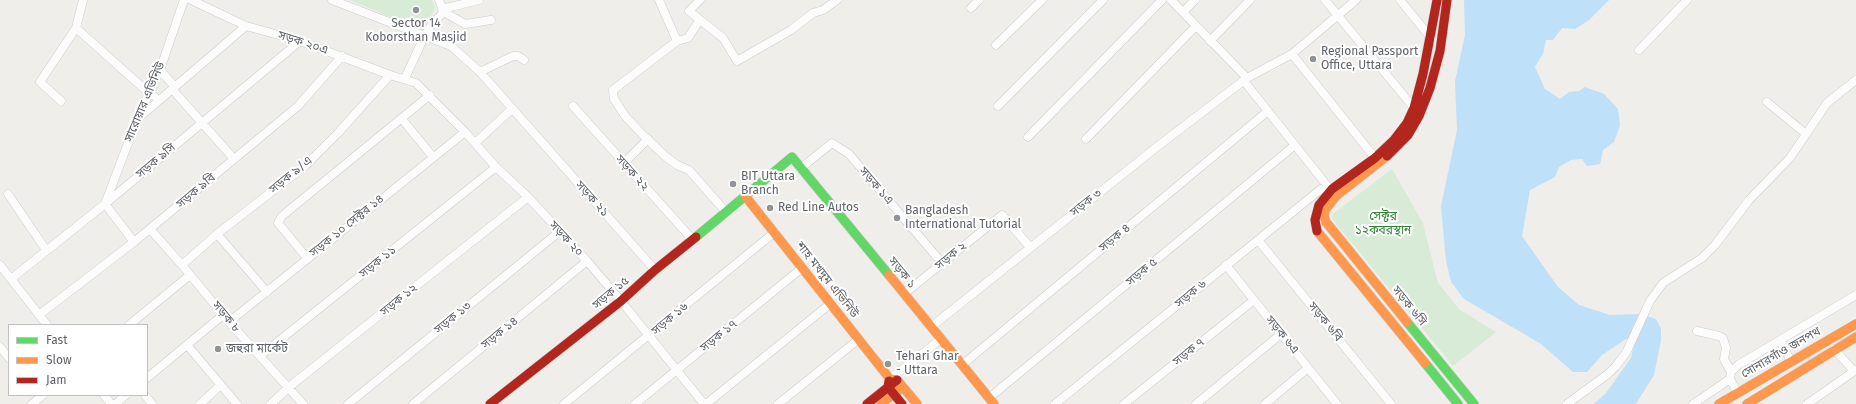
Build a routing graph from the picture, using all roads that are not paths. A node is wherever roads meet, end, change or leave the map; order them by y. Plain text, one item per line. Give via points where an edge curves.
1 (83, 0) edge
2 (184, 0) edge
3 (190, 0) edge
4 (332, 0) edge
5 (439, 0) edge
6 (480, 0) edge
7 (659, 0) edge
8 (700, 0) edge
9 (836, 0) edge
10 (979, 0) edge
11 (1042, 0) edge
12 (1103, 0) edge
13 (1162, 0) edge
14 (1171, 0) edge
15 (1195, 0) edge
16 (1250, 0) edge
17 (1325, 0) edge
18 (1356, 0) edge
19 (1400, 0) edge
20 (1437, 0) edge
21 (1447, 0) edge
22 (1687, 0) edge
23 (971, 8) dead end
24 (443, 11) junction
25 (1183, 12) junction
26 (1337, 16) junction
27 (491, 20) dead end
28 (699, 21) junction
29 (246, 26) junction
30 (1196, 26) junction
31 (76, 28) junction
32 (425, 35) junction
33 (1431, 38) junction
34 (677, 40) junction
35 (300, 41) junction
36 (1210, 41) junction
37 (996, 45) dead end
38 (1639, 50) dead end
39 (1292, 54) junction
40 (342, 56) junction
41 (524, 60) dead end
42 (160, 70) junction
43 (480, 72) junction
44 (390, 75) junction
45 (405, 78) junction
46 (1246, 79) junction
47 (1856, 80) edge
48 (416, 83) joint
49 (174, 88) junction
50 (150, 94) junction
51 (430, 95) junction
52 (160, 99) junction
53 (61, 101) dead end
54 (1767, 102) dead end
55 (573, 106) dead end
56 (998, 106) dead end
57 (1414, 108) junction
58 (512, 109) junction
59 (1268, 111) junction
60 (138, 117) junction
61 (402, 119) junction
62 (202, 123) junction
63 (465, 132) junction
64 (1806, 134) junction
65 (1028, 137) dead end
66 (648, 139) junction
67 (1086, 139) dead end
68 (475, 143) junction
69 (1295, 145) junction
70 (433, 157) junction
71 (792, 157) joint
72 (1375, 158) junction
73 (234, 159) junction
74 (624, 163) junction
75 (496, 167) junction
76 (801, 168) junction
77 (1328, 188) junction
78 (8, 194) dead end
79 (528, 197) junction
80 (746, 197) junction
81 (1304, 203) junction
82 (105, 204) junction
83 (726, 212) junction
84 (1321, 216) junction
85 (150, 229) junction
86 (558, 232) junction
87 (775, 232) junction
88 (216, 234) junction
89 (692, 239) junction
90 (1258, 240) junction
91 (134, 242) junction
92 (1030, 247) junction
93 (46, 250) junction
94 (307, 258) junction
95 (587, 261) junction
96 (942, 263) junction
97 (0, 265) edge
98 (182, 265) junction
99 (1226, 265) junction
100 (802, 268) junction
101 (655, 270) junction
102 (190, 275) junction
103 (11, 279) junction
104 (267, 292) junction
105 (1383, 293) junction
106 (904, 294) junction
107 (1856, 295) edge
108 (1254, 300) junction
109 (1374, 300) junction
110 (622, 301) junction
111 (830, 304) junction
112 (39, 315) junction
113 (226, 318) junction
114 (46, 324) edge
115 (130, 324) edge
116 (1856, 324) edge
117 (931, 327) junction
118 (1697, 331) dead end
119 (1281, 334) junction
120 (649, 336) junction
121 (1856, 337) edge
122 (859, 339) junction
123 (941, 339) junction
124 (1780, 341) junction
125 (187, 345) junction
126 (0, 347) edge
127 (1834, 349) junction
128 (260, 356) junction
129 (5, 357) edge
130 (1791, 361) junction
131 (962, 365) junction
132 (1308, 368) junction
133 (678, 370) junction
134 (1855, 371) edge
135 (1731, 376) junction
136 (148, 377) edge
137 (221, 385) junction
138 (894, 385) junction
139 (289, 387) junction
140 (1738, 392) junction
141 (41, 396) edge
142 (105, 396) edge
143 (125, 396) edge
144 (145, 396) edge
145 (991, 401) edge
146 (32, 404) edge
147 (112, 404) edge
148 (115, 404) edge
149 (152, 404) edge
150 (200, 404) edge
151 (237, 404) edge
152 (271, 404) edge
153 (303, 404) edge
154 (348, 404) edge
155 (413, 404) edge
156 (490, 404) edge
157 (564, 404) edge
158 (635, 404) edge
159 (705, 404) edge
160 (778, 404) edge
161 (867, 404) edge
162 (881, 404) edge
163 (902, 404) edge
164 (917, 404) edge
165 (1055, 404) edge
166 (1124, 404) edge
167 (1196, 404) edge
168 (1264, 404) edge
169 (1337, 404) edge
170 (1391, 404) edge
171 (1458, 404) edge
172 (1474, 404) edge
173 (1567, 404) edge
174 (1693, 404) edge
175 (1719, 404) edge
176 (1747, 404) edge
177 (1807, 404) edge

1 - 31 street
2 - 42 street, সারোয়ার এভিনিউ
3 - 29 street, সড়ক ২০এ
4 - 32 street, সড়ক ২১
5 - 24 street
6 - 24 street
7 - 34 street
8 - 28 street via 690,11
9 - 28 street via 737,61 723,38
10 - 23 street
11 - 37 street
12 - 56 street
13 - 65 street
14 - 25 street
15 - 25 street
16 - 36 street
17 - 26 street
18 - 26 street, সড়ক ৩
19 - 33 street
20 - 33 street
21 - 84 street via 1440,51 1430,88 1408,135 1392,152 1336,196
22 - 38 street
24 - 27 street via 465,24
24 - 32 street
25 - 30 street
26 - 39 street, সড়ক ৩
26 - 57 street
28 - 34 street via 688,38
29 - 35 street, সড়ক ২০এ
29 - 49 street
30 - 36 street
30 - 67 street
31 - 50 street
31 - 53 street via 40,82
32 - 43 street, সড়ক ২১ via 451,46
32 - 45 street
33 - 57 street
34 - 66 street via 613,90 614,99 625,116
35 - 40 street, সড়ক ২০এ
35 - 62 street, সড়ক ৯সি
36 - 46 street
39 - 46 street, সড়ক ৩
39 - 72 street
40 - 44 street, সড়ক ২০এ
40 - 73 street, সড়ক ৯বি via 298,106
41 - 43 street via 513,56
42 - 49 street
42 - 50 street, সারোয়ার এভিনিউ
43 - 58 street, সড়ক ২১
44 - 45 street, সড়ক ২০এ
44 - 88 street, সড়ক ৯/এ via 306,165
45 - 48 street, সড়ক ২০এ
46 - 59 street
46 - 92 street, সড়ক ৩
47 - 64 street via 1827,103
48 - 51 street, সড়ক ২০
49 - 52 street
49 - 62 street
50 - 52 street
50 - 60 street, সারোয়ার এভিনিউ
51 - 61 street
51 - 63 street, সড়ক ২০
52 - 60 street
54 - 64 street
55 - 74 street, সড়ক ২২
57 - 72 street via 1407,123 1394,140
58 - 68 street
58 - 101 street, সড়ক ২১
59 - 69 street
59 - 131 street, সড়ক ৪
60 - 82 street, সারোয়ার এভিনিউ
61 - 70 street
61 - 94 street via 279,220 280,226
62 - 73 street
62 - 82 street, সড়ক ৯সি
63 - 68 street, সড়ক ২০
63 - 70 street, সড়ক ১০ সেক্টর ১৪
64 - 173 street via 1790,158 1739,212 1715,245 1702,258 1662,283 1650,301 1626,353 1608,374
66 - 74 street
66 - 83 street via 665,156 689,170
68 - 75 street, সড়ক ২০
69 - 77 street
69 - 145 street, সড়ক ৫
70 - 94 street, সড়ক ১০ সেক্টর ১৪
71 - 76 street, সড়ক ১
71 - 80 street, সড়ক ১৫
72 - 77 street
73 - 85 street, সড়ক ৯বি
74 - 89 street, সড়ক ২২
75 - 79 street, সড়ক ২০
75 - 128 street, সড়ক ১১
76 - 96 street, সড়ক ১এ via 832,143 849,154
76 - 106 street, সড়ক ১
77 - 81 street, সড়ক ৬
77 - 84 street
78 - 93 street
79 - 86 street, সড়ক ২০
79 - 139 street, সড়ক ১২
80 - 83 street, সড়ক ১৫
80 - 87 street, শাহ মখদুম এভিনিউ
81 - 84 street
81 - 90 street, সড়ক ৬
82 - 91 street
82 - 93 street, সড়ক ৯সি
83 - 89 street, সড়ক ১৫
84 - 105 street, সড়ক ৬সি
84 - 109 street, সড়ক ৬সি via 1316,229
85 - 91 street, সড়ক ৯বি
85 - 98 street, সড়ক ৮
86 - 95 street, সড়ক ২০
86 - 154 street, সড়ক ১৩
87 - 100 street, শাহ মখদুম এভিনিউ
87 - 120 street, সড়ক ১৬
88 - 98 street, সড়ক ৯/এ
88 - 104 street
89 - 101 street, সড়ক ১৫
90 - 99 street, সড়ক ৬
90 - 170 street, সড়ক ৬বি
91 - 112 street, সড়ক ৯বি
92 - 96 street, সড়ক ২ via 1002,215
92 - 117 street, সড়ক ৩
93 - 103 street, সড়ক ৯সি
94 - 104 street, সড়ক ১০ সেক্টর ১৪
95 - 110 street, সড়ক ২০
95 - 155 street, সড়ক ১৪
96 - 106 street, সড়ক ২
97 - 103 street
98 - 102 street, সড়ক ৮
99 - 108 street, সড়ক ৬এ
99 - 165 street, সড়ক ৬
100 - 111 street, শাহ মখদুম এভিনিউ
100 - 133 street, সড়ক ১৭
101 - 110 street, সড়ক ১৫
102 - 113 street, সড়ক ৮
102 - 115 street
103 - 112 street
104 - 113 street, সড়ক ১০ সেক্টর ১৪
105 - 109 street
105 - 172 street, সড়ক ৬সি
106 - 117 street, সড়ক ১
107 - 124 street
108 - 119 street, সড়ক ৬এ
108 - 166 street, সড়ক ৭
109 - 171 street, সড়ক ৬সি
110 - 120 street, সড়ক ২০
110 - 156 street, সড়ক ১৫
111 - 122 street, শাহ মখদুম এভিনিউ
111 - 159 street
112 - 114 street
113 - 125 street
113 - 128 street, সড়ক ৮
116 - 130 street, সোনারগাঁও জনপথ
117 - 123 street, সড়ক ১
118 - 135 street via 1723,338 1726,348 1724,359
119 - 132 street, সড়ক ৬এ
119 - 167 street
120 - 133 street, সড়ক ২০
120 - 157 street, সড়ক ১৬
121 - 127 street, সোনারগাঁও জনপথ
122 - 138 street, শাহ মখদুম এভিনিউ
122 - 160 street
123 - 131 street, সড়ক ১
123 - 138 street
124 - 130 street
124 - 135 street via 1738,365
125 - 136 street
125 - 137 street
126 - 129 street
127 - 134 street
127 - 176 street, সোনারগাঁও জনপথ
128 - 139 street, সড়ক ৮
130 - 140 street, সোনারগাঁও জনপথ
131 - 145 street, সড়ক ১
132 - 168 street
132 - 169 street, সড়ক ৬এ
133 - 158 street, সড়ক ১৭
133 - 159 street, সড়ক ২০
134 - 177 street
135 - 140 street
135 - 174 street
137 - 150 street
137 - 151 street
138 - 161 street
138 - 162 street
138 - 163 street, শাহ মখদুম এভিনিউ
138 - 164 street, শাহ মখদুম এভিনিউ
139 - 152 street, সড়ক ১২
139 - 153 street, সড়ক ৮
140 - 175 street, সোনারগাঁও জনপথ
141 - 146 street
142 - 147 street
143 - 148 street
144 - 149 street

